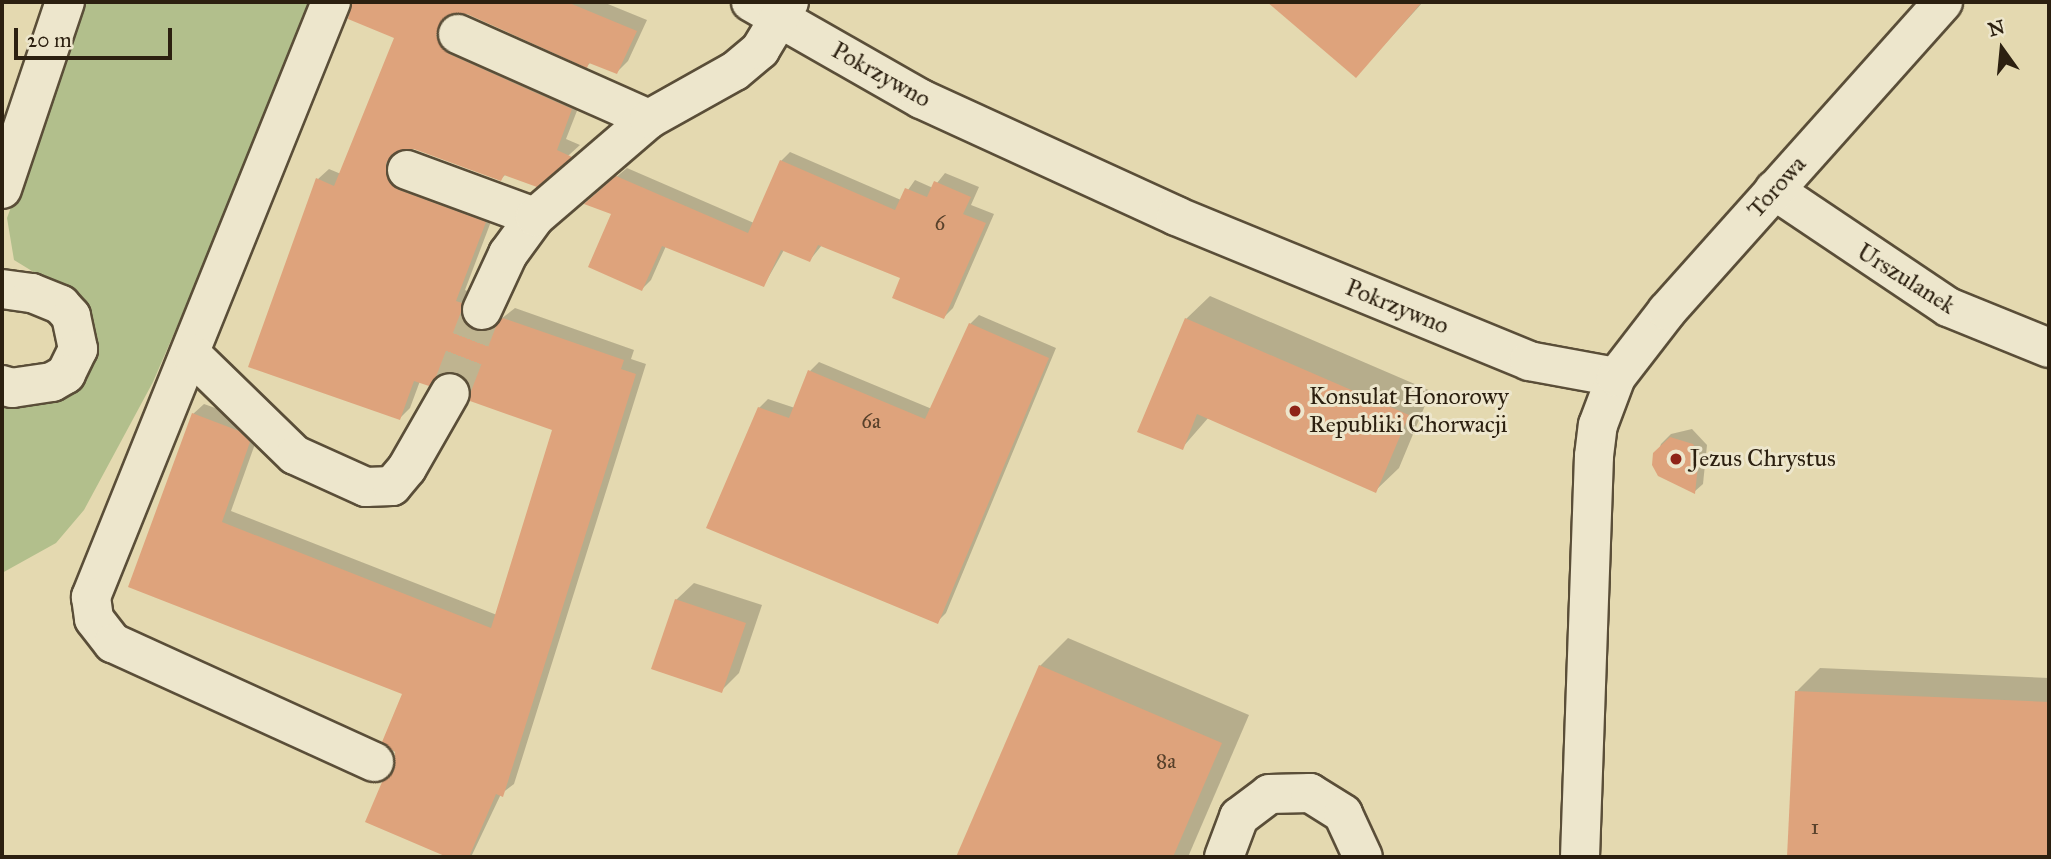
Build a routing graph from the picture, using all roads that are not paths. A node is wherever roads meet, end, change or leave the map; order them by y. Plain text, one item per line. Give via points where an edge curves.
1 (65, 2) edge
2 (331, 2) edge
3 (1943, 2) edge
4 (774, 8) edge
5 (458, 34) dead end
6 (649, 119) junction
7 (407, 170) dead end
8 (2, 189) edge
9 (1774, 190) junction
10 (535, 217) junction
11 (2, 289) edge
12 (482, 310) tunnel mouth
13 (2049, 348) edge
14 (190, 353) junction
15 (1616, 377) junction
16 (2, 385) edge
17 (450, 393) tunnel mouth
18 (374, 762) dead end
19 (1224, 857) edge
20 (1363, 857) edge
21 (1580, 857) edge

1 - 8 street
2 - 14 street
3 - 9 street, Torowa
4 - 6 street via 760,50 735,71
4 - 15 street, Pokrzywno via 921,99 1230,240 1529,361
5 - 6 street
6 - 10 street
7 - 10 street
9 - 13 street, Urszulanek via 1948,307
9 - 15 street, Torowa via 1667,311
10 - 12 street via 508,254
11 - 16 street via 32,293 61,305 71,316 78,349 66,374 52,382
14 - 17 street via 295,455 366,487 392,486
14 - 18 street via 92,597 93,619 113,643
15 - 21 street via 1598,425 1594,456
19 - 20 street via 1239,817 1269,794 1310,793 1343,814

